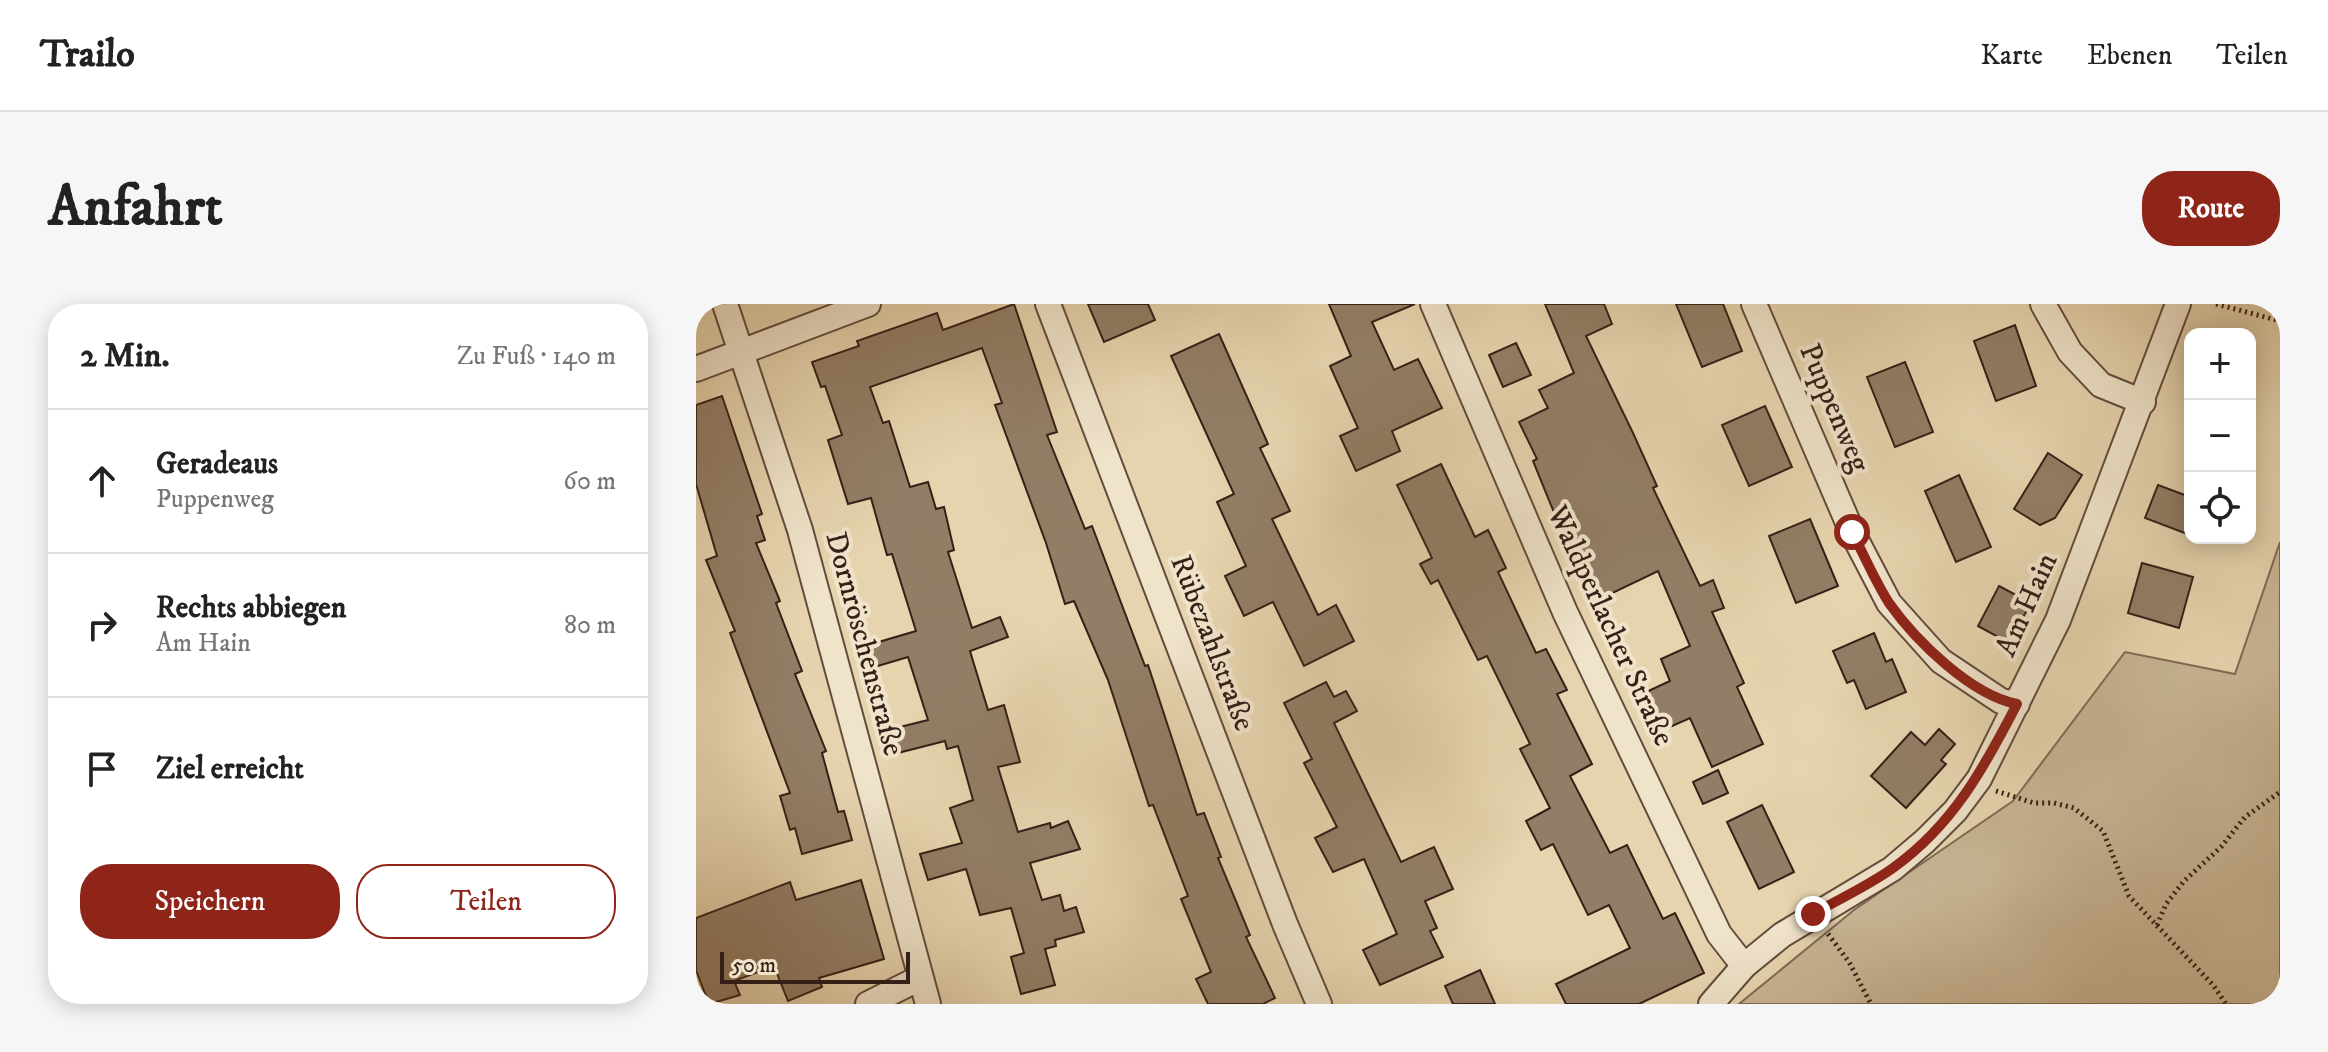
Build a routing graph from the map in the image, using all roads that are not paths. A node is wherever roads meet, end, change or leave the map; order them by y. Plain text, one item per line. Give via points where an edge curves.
1 (725, 304) edge
2 (868, 304) edge
3 (1048, 304) edge
4 (1433, 304) edge
5 (1754, 304) edge
6 (2043, 304) edge
7 (2178, 304) edge
8 (743, 353) junction
9 (696, 369) edge
10 (2143, 402) junction
11 (2017, 704) junction
12 (1744, 966) junction
13 (920, 978) junction
14 (868, 1004) edge
15 (928, 1004) edge
16 (1319, 1004) edge
17 (1711, 1004) edge

1 - 8 street, Dornröschenstraße
2 - 8 street
3 - 16 street, Rübezahlstraße
4 - 12 street, Waldperlacher Straße via 1565,612 1719,934
5 - 11 street, Puppenweg via 1852,532 1889,603 1941,661 2001,701
6 - 10 street via 2070,352 2101,385
7 - 10 street, Am Hain
8 - 9 street
8 - 13 street, Dornröschenstraße via 800,530
10 - 11 street, Am Hain via 2058,620
11 - 12 street, Am Hain via 1979,779 1955,811 1892,869 1813,914
12 - 17 street, Am Hain
13 - 14 street
13 - 15 street, Dornröschenstraße

